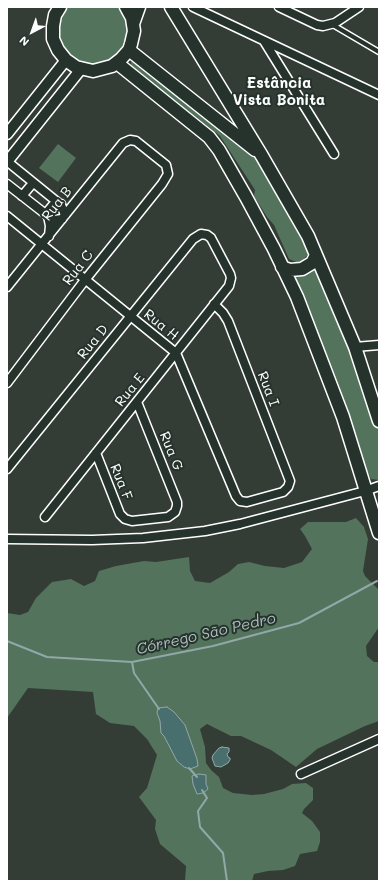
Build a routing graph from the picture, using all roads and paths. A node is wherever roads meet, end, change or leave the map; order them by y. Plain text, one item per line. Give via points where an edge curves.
1 (126, 7) edge
2 (139, 7) edge
3 (171, 7) edge
4 (193, 7) edge
5 (278, 7) edge
6 (359, 7) edge
7 (56, 8) edge
8 (133, 24) junction
9 (329, 26) junction
10 (264, 41) junction
11 (129, 50) junction
12 (379, 52) edge
13 (66, 60) junction
14 (117, 63) junction
15 (81, 69) junction
16 (379, 95) edge
17 (7, 134) edge
18 (130, 140) joint
19 (334, 154) dead end
20 (262, 156) junction
21 (7, 162) edge
22 (33, 182) junction
23 (7, 184) edge
24 (22, 196) junction
25 (76, 201) junction
26 (58, 204) junction
27 (7, 216) edge
28 (48, 216) junction
29 (63, 218) junction
30 (201, 234) joint
31 (48, 236) junction
32 (42, 244) junction
33 (316, 255) junction
34 (282, 266) junction
35 (85, 280) junction
36 (7, 288) edge
37 (214, 304) junction
38 (131, 316) junction
39 (379, 345) edge
40 (355, 347) junction
41 (176, 354) junction
42 (7, 383) edge
43 (137, 402) junction
44 (379, 421) edge
45 (96, 453) junction
46 (7, 469) edge
47 (379, 486) edge
48 (365, 491) junction
49 (240, 501) joint
50 (45, 517) dead end
51 (125, 519) joint
52 (379, 533) edge
53 (7, 539) edge
54 (379, 738) edge
55 (301, 774) dead end

1 - 8 main road
2 - 8 main road
3 - 20 main road
4 - 10 street
5 - 9 street via 317,25
6 - 9 street
7 - 13 main road via 54,39
8 - 11 main road
9 - 12 lane
10 - 16 street
10 - 19 street
11 - 14 main road
11 - 20 main road
13 - 15 main road
13 - 17 street
14 - 15 main road via 100,70
14 - 34 main road via 203,130 214,142
15 - 21 street
18 - 25 street, Rua B via 123,143
18 - 35 street, Rua C via 138,142 165,164 168,170 167,178
20 - 33 main road via 308,236
21 - 22 street
22 - 24 street
22 - 26 street
23 - 24 street
24 - 28 street
25 - 26 street
25 - 29 street, Rua B
26 - 28 street via 50,207
26 - 29 street via 62,208
27 - 32 street, Rua H
28 - 29 street via 54,220
28 - 31 street
29 - 31 street, Rua B
30 - 37 street, Rua E via 213,240 230,272 229,286
30 - 38 street, Rua D via 190,242
31 - 32 street, Rua B
32 - 35 street, Rua H
32 - 36 street, Rua B
33 - 34 main road via 312,263 302,269 290,270
33 - 40 main road
34 - 48 main road via 297,297 343,417
35 - 38 street, Rua H
35 - 42 street, Rua C
37 - 41 street, Rua E
37 - 49 street, Rua I via 228,321 290,481 283,492 247,502
38 - 41 street, Rua H
38 - 46 street, Rua D
39 - 40 street
40 - 44 main road
41 - 43 street, Rua E
41 - 49 street, Rua H
43 - 45 street, Rua E
43 - 51 street, Rua G via 177,502 176,510 168,516 132,521
45 - 50 street, Rua E
45 - 51 street, Rua F via 120,514
47 - 48 street
48 - 52 main road
48 - 53 street via 240,524 175,536 92,540
54 - 55 street

